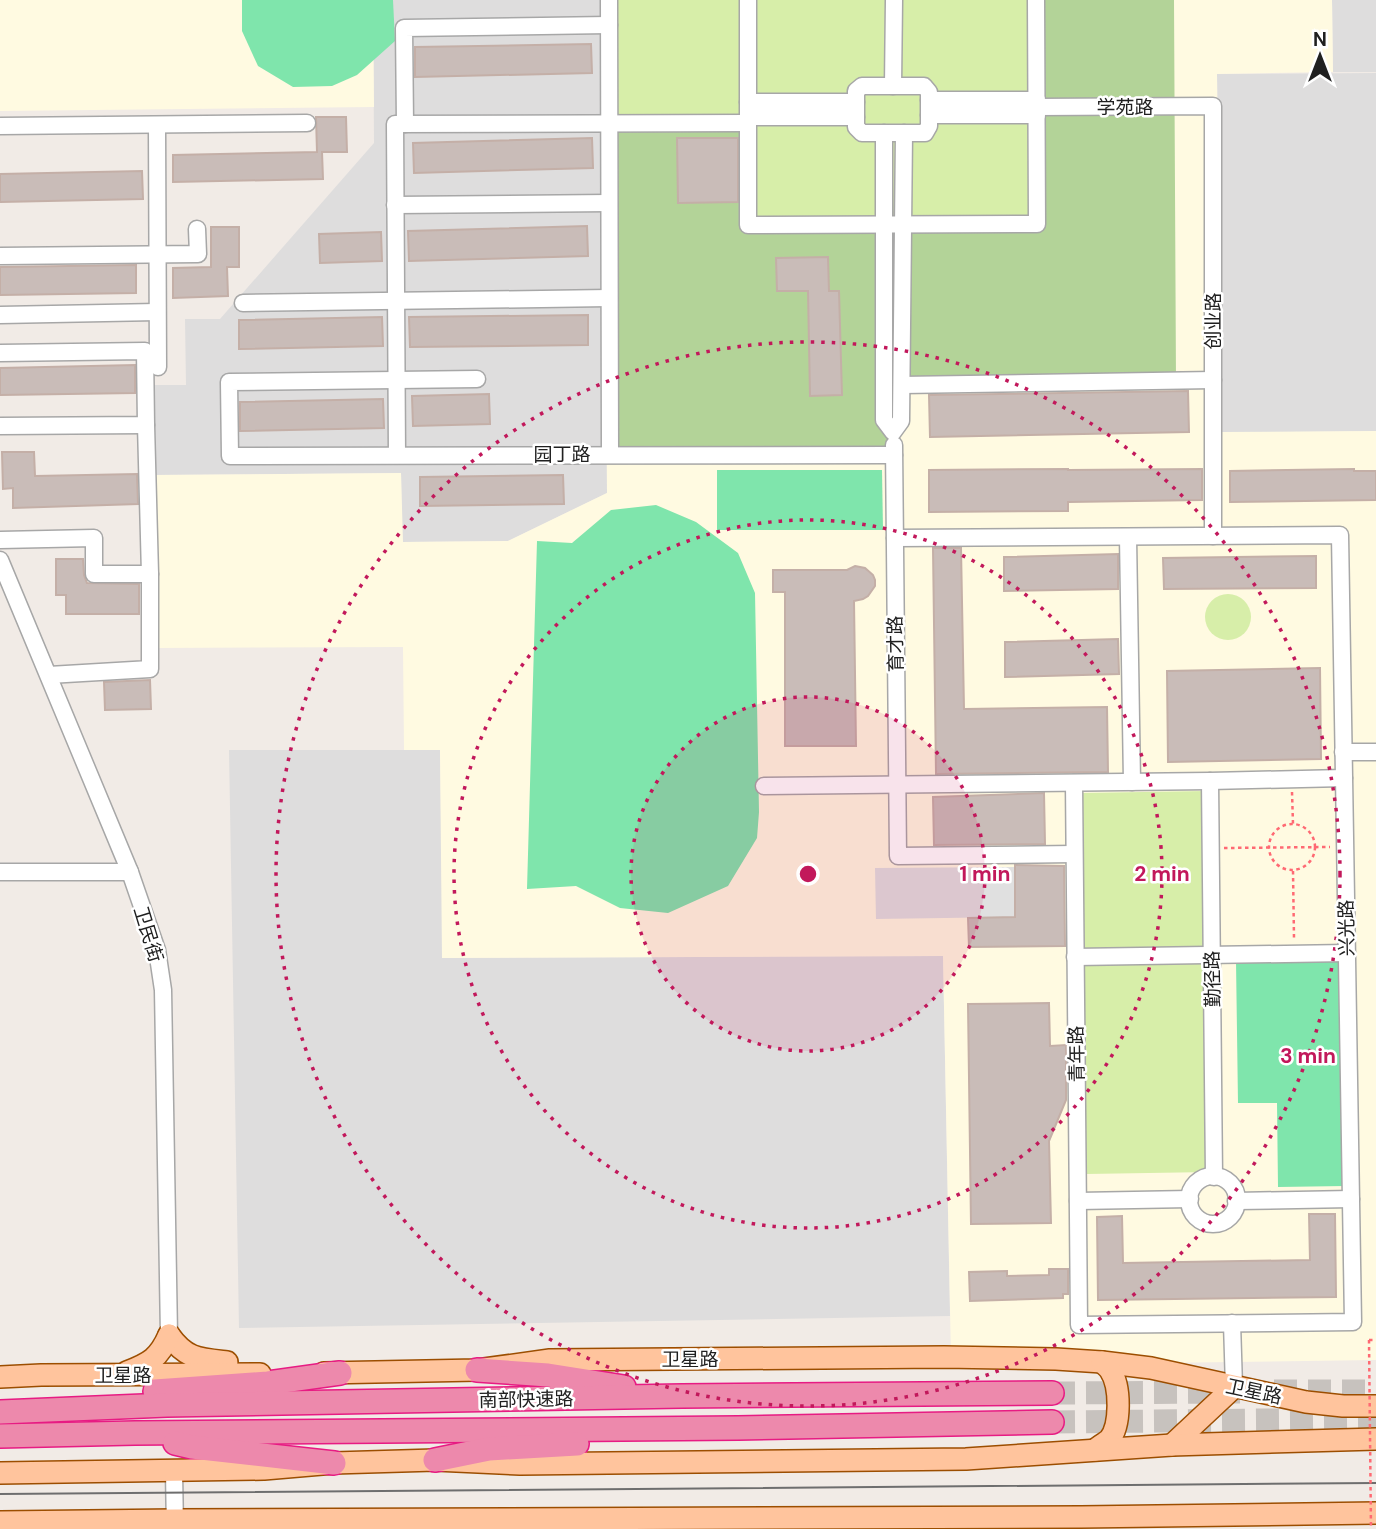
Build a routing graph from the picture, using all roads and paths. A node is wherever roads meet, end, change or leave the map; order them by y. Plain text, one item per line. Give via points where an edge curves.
1 (609, 0) edge
2 (748, 0) edge
3 (894, 0) edge
4 (1036, 0) edge
5 (609, 25) junction
6 (893, 86) junction
7 (1213, 106) joint
8 (929, 107) junction
9 (1037, 107) junction
10 (856, 109) junction
11 (748, 114) junction
12 (307, 123) dead end
13 (405, 124) junction
14 (609, 124) junction
15 (157, 125) junction
16 (0, 126) edge
17 (884, 133) junction
18 (904, 133) junction
19 (609, 203) junction
20 (395, 205) junction
21 (884, 225) junction
22 (903, 225) junction
23 (197, 229) dead end
24 (157, 254) junction
25 (0, 256) edge
26 (610, 298) junction
27 (396, 300) junction
28 (243, 303) dead end
29 (158, 312) junction
30 (0, 315) edge
31 (0, 353) edge
32 (158, 367) dead end
33 (477, 379) dead end
34 (397, 380) junction
35 (1213, 380) junction
36 (902, 385) junction
37 (146, 425) junction
38 (0, 426) edge
39 (893, 432) junction
40 (610, 454) junction
41 (894, 455) junction
42 (397, 456) junction
43 (1213, 536) junction
44 (1128, 537) junction
45 (894, 538) junction
46 (0, 540) edge
47 (0, 560) edge
48 (150, 574) junction
49 (49, 675) junction
50 (1343, 752) junction
51 (1376, 752) edge
52 (1344, 778) junction
53 (1292, 779) junction
54 (1210, 781) junction
55 (1132, 782) junction
56 (1074, 783) junction
57 (897, 784) junction
58 (764, 786) dead end
59 (1293, 824) junction
60 (1345, 846) junction
61 (1268, 847) junction
62 (1315, 847) junction
63 (1210, 848) junction
64 (1074, 854) junction
65 (1293, 871) junction
66 (0, 872) edge
67 (130, 872) junction
68 (1347, 953) junction
69 (1294, 954) junction
70 (1212, 955) junction
71 (1075, 957) junction
72 (1214, 1177) junction
73 (1189, 1199) junction
74 (1351, 1199) junction
75 (1078, 1201) junction
76 (1236, 1201) junction
77 (1233, 1323) junction
78 (169, 1335) junction
79 (1376, 1340) edge
80 (1102, 1362) junction
81 (477, 1370) junction
82 (340, 1373) junction
83 (267, 1374) junction
84 (119, 1375) junction
85 (0, 1377) edge
86 (1234, 1387) junction
87 (1052, 1393) tunnel mouth
88 (682, 1396) junction
89 (1376, 1406) edge
90 (83, 1408) junction
91 (4, 1412) edge
92 (1052, 1422) tunnel mouth
93 (738, 1428) junction
94 (135, 1433) junction
95 (1, 1436) edge
96 (1376, 1439) edge
97 (1172, 1445) junction
98 (1095, 1450) junction
99 (435, 1460) junction
100 (334, 1463) junction
101 (174, 1472) junction
102 (0, 1473) edge
103 (1376, 1513) edge
104 (0, 1522) edge
105 (1081, 1523) edge
106 (175, 1524) edge
107 (1371, 1529) edge

1 - 5 street
2 - 11 street
3 - 6 street
4 - 9 street
5 - 13 street via 404,28
5 - 14 street
6 - 8 street via 924,86
6 - 10 street via 862,86 856,91
7 - 9 street, 学苑路
7 - 35 street, 创业路
8 - 9 street, 学苑路
8 - 18 street via 925,133
9 - 22 street via 1037,224
10 - 11 street
10 - 17 street via 856,127 862,133
11 - 14 street
11 - 21 street via 748,225
12 - 15 street
13 - 14 street
13 - 20 street via 395,124
14 - 19 street
15 - 16 street
15 - 24 street
17 - 18 street
17 - 21 street, 育才路
18 - 22 street, 育才路
19 - 20 street
19 - 26 street
20 - 27 street
21 - 22 street
21 - 39 street, 育才路 via 884,420
22 - 36 street, 育才路
23 - 24 street via 198,254
24 - 25 street
24 - 29 street
26 - 27 street
26 - 40 street
27 - 28 street
27 - 34 street
29 - 30 street
29 - 32 street
31 - 37 street via 145,351
33 - 34 street
34 - 42 street
34 - 42 street, 园丁路 via 229,382 230,456
35 - 36 street
35 - 43 street, 创业路
36 - 39 street, 育才路 via 901,421
37 - 38 street
37 - 48 street
39 - 41 street, 育才路
40 - 41 street, 园丁路
40 - 42 street, 园丁路
41 - 45 street, 育才路
43 - 44 street
43 - 50 street, 兴光路 via 1340,535
44 - 45 street
44 - 55 street
45 - 57 street, 育才路
46 - 48 street via 94,538 94,574
47 - 49 street, 卫民街
48 - 49 street via 150,669
49 - 67 street, 卫民街
50 - 51 street
50 - 52 street, 兴光路
52 - 53 street
52 - 60 street, 兴光路
53 - 54 street
53 - 59 path
54 - 55 street
54 - 63 street, 勤径路
55 - 56 street
56 - 57 street
56 - 64 street, 青年路
57 - 58 street
57 - 64 street, 育才路 via 898,856
59 - 61 path via 1278,828
59 - 62 path via 1307,830
60 - 62 path
60 - 68 street, 兴光路
61 - 62 path
61 - 63 path
61 - 65 path via 1278,867
62 - 65 path via 1307,865
63 - 70 street, 勤径路
64 - 71 street, 青年路
65 - 69 path
66 - 67 street
67 - 78 street, 卫民街 via 157,950 163,990
68 - 69 street
68 - 74 street, 兴光路
69 - 70 street
70 - 71 street
70 - 72 street, 勤径路
71 - 75 street, 青年路
72 - 73 street via 1196,1184
72 - 76 street via 1232,1185
73 - 75 street
73 - 76 street via 1199,1219 1213,1224 1233,1214
74 - 76 street
74 - 77 street, 兴光路 via 1353,1322
75 - 77 street, 青年路 via 1079,1325
77 - 86 street
78 - 83 main road via 178,1348 201,1360 228,1362
78 - 84 main road via 150,1362
79 - 107 path, bridge via 1369,1340
80 - 81 main road, 卫星路 via 944,1357 550,1360
80 - 86 main road, 卫星路
80 - 98 main road via 1115,1382 1117,1416 1108,1441
81 - 82 main road, 卫星路
81 - 88 highway via 548,1375
82 - 83 main road, 卫星路
82 - 90 highway via 148,1392
83 - 84 main road, 卫星路
84 - 85 main road, 卫星路
86 - 89 main road, 卫星路 via 1306,1402
86 - 97 main road
87 - 88 highway, 南部快速路
88 - 90 highway, 南部快速路
90 - 91 highway, 南部快速路
92 - 93 highway, 南部快速路
93 - 94 highway, 南部快速路
93 - 99 highway via 489,1449
94 - 95 highway, 南部快速路
94 - 100 highway via 192,1447
96 - 97 main road
97 - 98 main road
98 - 99 main road via 966,1459 520,1464
99 - 100 main road
100 - 101 main road
101 - 102 main road
101 - 106 street
103 - 105 main road
104 - 106 main road
105 - 106 main road

